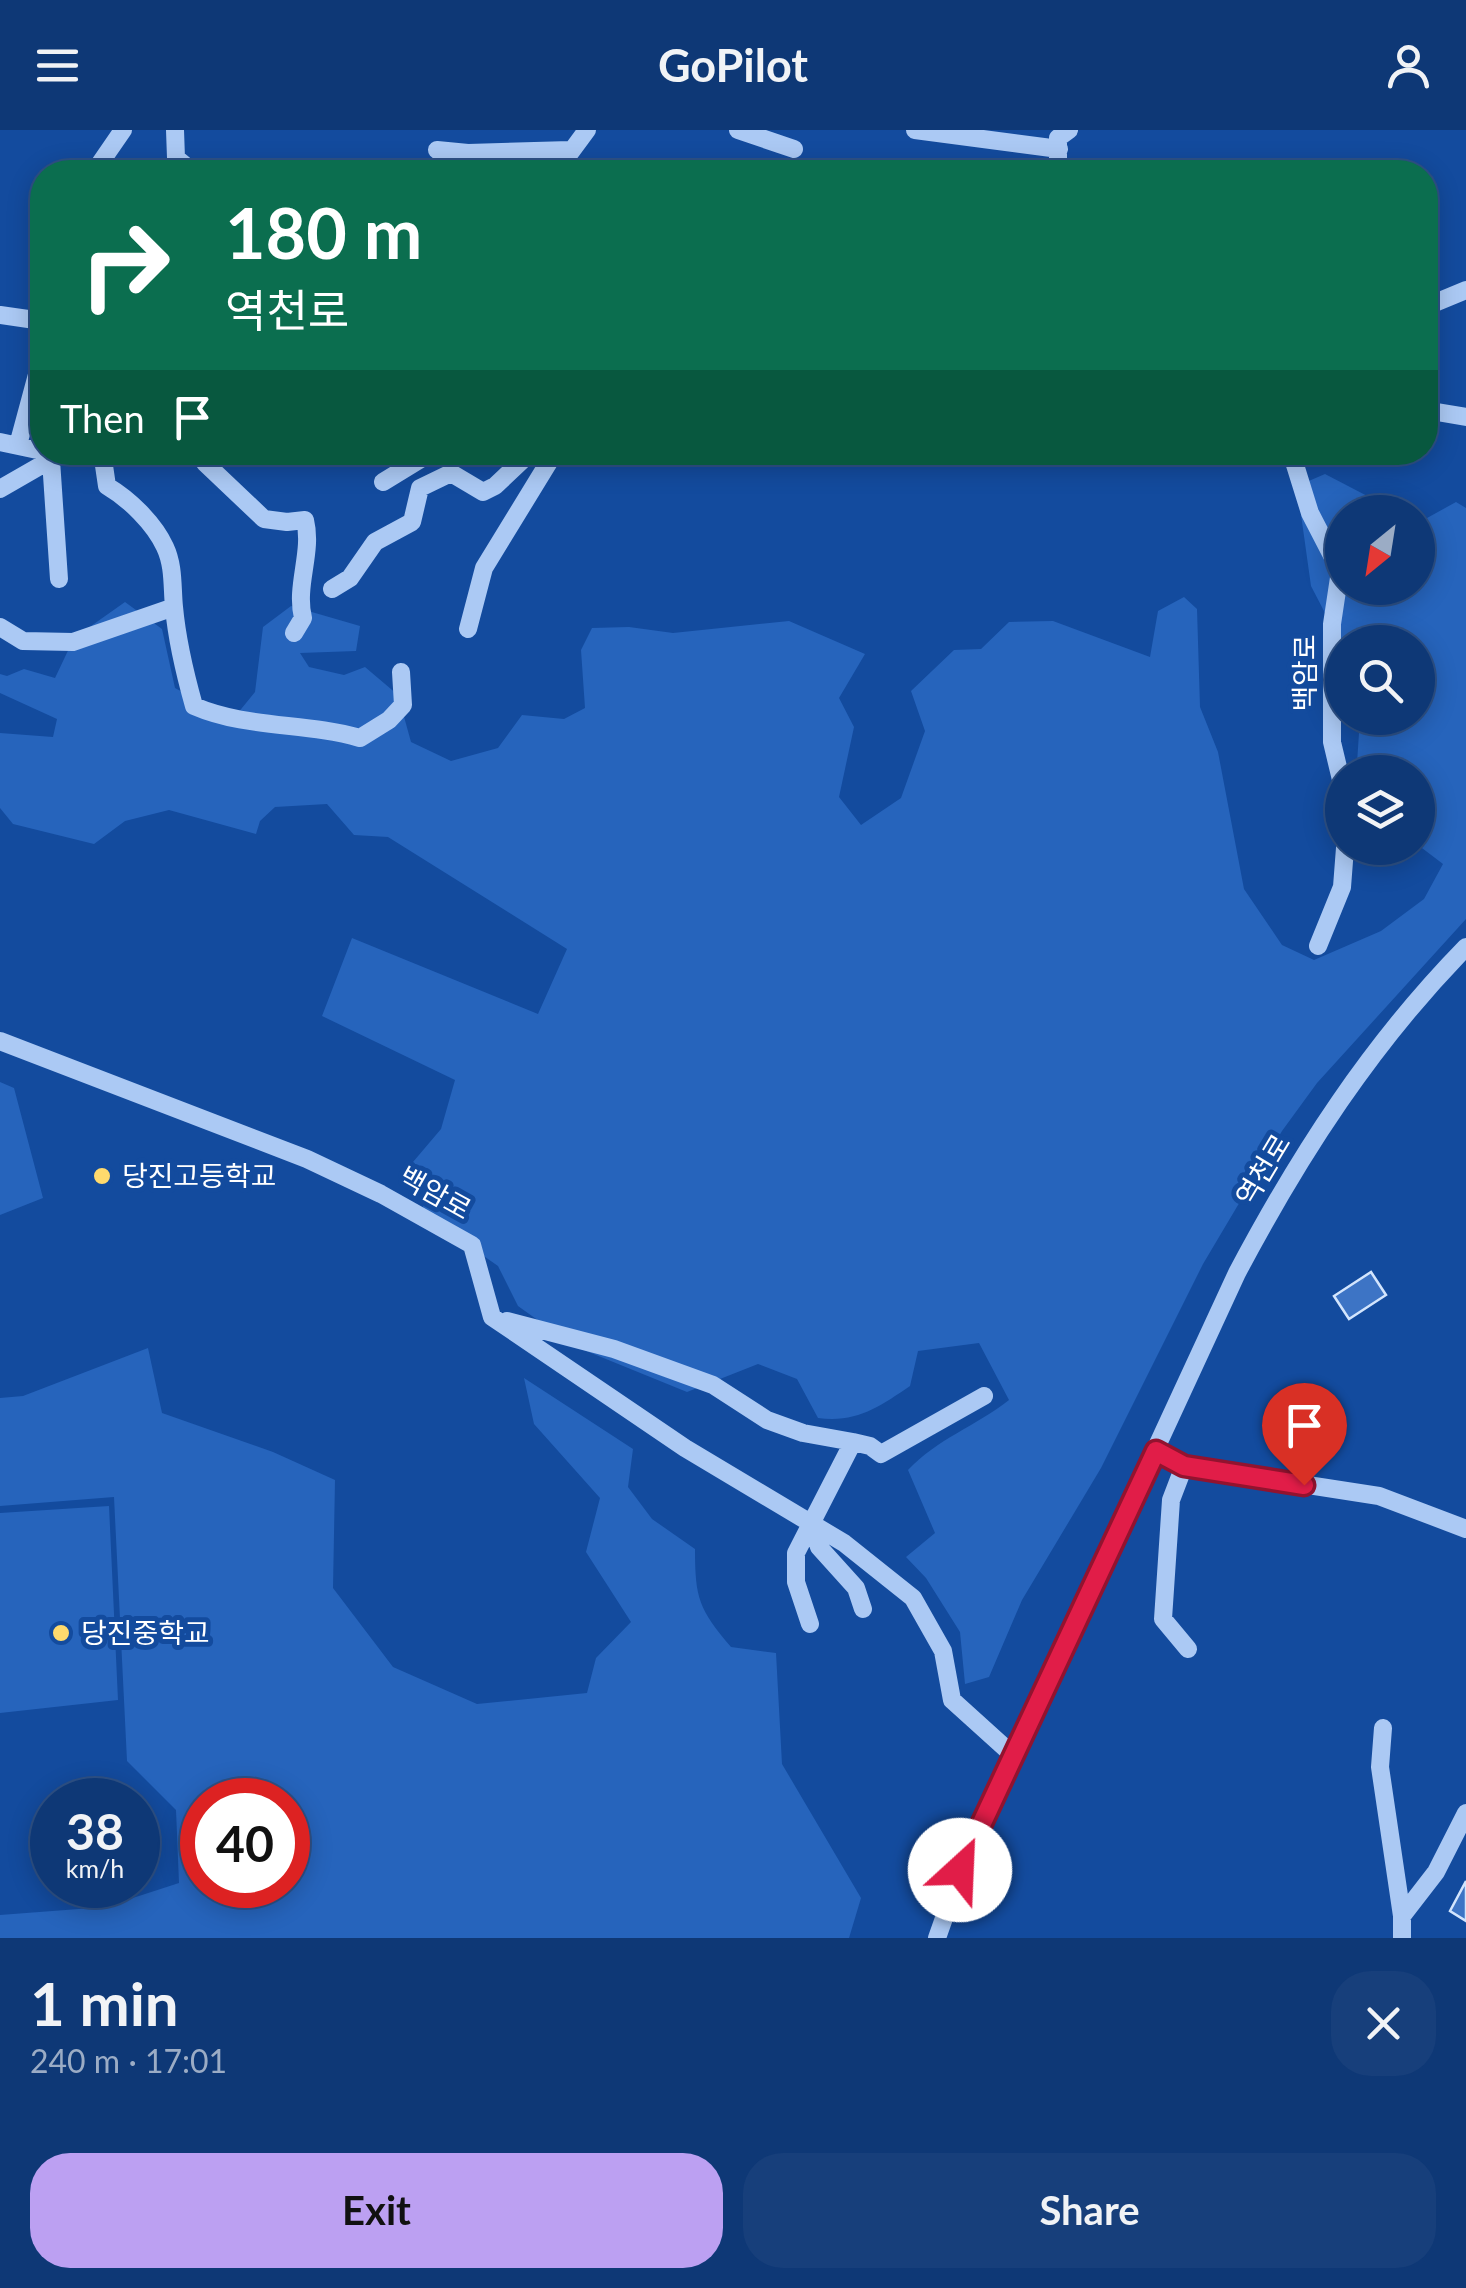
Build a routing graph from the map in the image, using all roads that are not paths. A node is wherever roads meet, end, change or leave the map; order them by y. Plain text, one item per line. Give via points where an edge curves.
1 (123, 130) edge
2 (176, 130) edge
3 (586, 130) edge
4 (738, 130) edge
5 (915, 130) edge
6 (1061, 137) edge
7 (437, 150) dead end
8 (570, 150) junction
9 (794, 150) dead end
10 (102, 160) edge
11 (178, 160) edge
12 (564, 160) edge
13 (1466, 290) edge
14 (1438, 302) edge
15 (0, 314) edge
16 (30, 319) edge
17 (30, 388) edge
18 (1438, 412) edge
19 (1466, 417) edge
20 (9, 444) edge
21 (37, 465) edge
22 (55, 465) edge
23 (104, 465) edge
24 (206, 465) edge
25 (411, 465) edge
26 (517, 465) edge
27 (547, 465) edge
28 (1295, 465) edge
29 (384, 482) dead end
30 (0, 488) edge
31 (59, 578) dead end
32 (332, 589) dead end
33 (174, 607) junction
34 (0, 628) edge
35 (468, 629) dead end
36 (294, 632) dead end
37 (401, 672) dead end
38 (1335, 755) edge
39 (1344, 865) edge
40 (1318, 946) dead end
41 (1466, 947) edge
42 (0, 1041) edge
43 (492, 1317) junction
44 (984, 1396) dead end
45 (853, 1442) junction
46 (1156, 1451) junction
47 (1184, 1466) junction
48 (811, 1523) junction
49 (1466, 1529) edge
50 (863, 1609) dead end
51 (810, 1624) dead end
52 (1188, 1649) dead end
53 (1382, 1728) dead end
54 (1014, 1756) junction
55 (1466, 1813) edge
56 (1402, 1916) junction
57 (938, 1938) edge
58 (1402, 1938) edge

1 - 10 street
2 - 11 street
3 - 8 street
4 - 9 street
5 - 6 street
7 - 8 street
8 - 12 street
13 - 14 street
15 - 16 street
17 - 20 street
18 - 19 street
21 - 30 street
22 - 31 street
23 - 33 street via 107,486 128,499 165,545
24 - 36 street via 264,518 305,520 298,599 303,618
25 - 29 street
26 - 32 street via 483,492 452,472 420,488 412,522 376,542 350,578
27 - 35 street via 484,568
28 - 38 street, 백암로 via 1340,571 1332,624
33 - 34 street via 73,642 23,641
33 - 37 street via 194,706 212,714 360,738 403,705
39 - 40 street via 1342,887
41 - 46 street, 역천로 via 1392,1028 1306,1151 1237,1273
42 - 43 street, 백암로 via 307,1159 472,1245
43 - 45 street via 614,1349 713,1384 768,1420
43 - 48 street via 685,1448
44 - 45 street via 881,1454
45 - 48 street
46 - 47 street
46 - 54 street, 역천로
47 - 49 street via 1379,1496
47 - 52 street via 1170,1500 1164,1619
48 - 50 street via 819,1547 856,1588
48 - 51 street via 796,1552 796,1582
48 - 54 street via 913,1598 943,1651 952,1700
53 - 56 street via 1380,1767
54 - 57 street, 역천로 via 960,1870
55 - 56 street via 1436,1872
56 - 58 street

